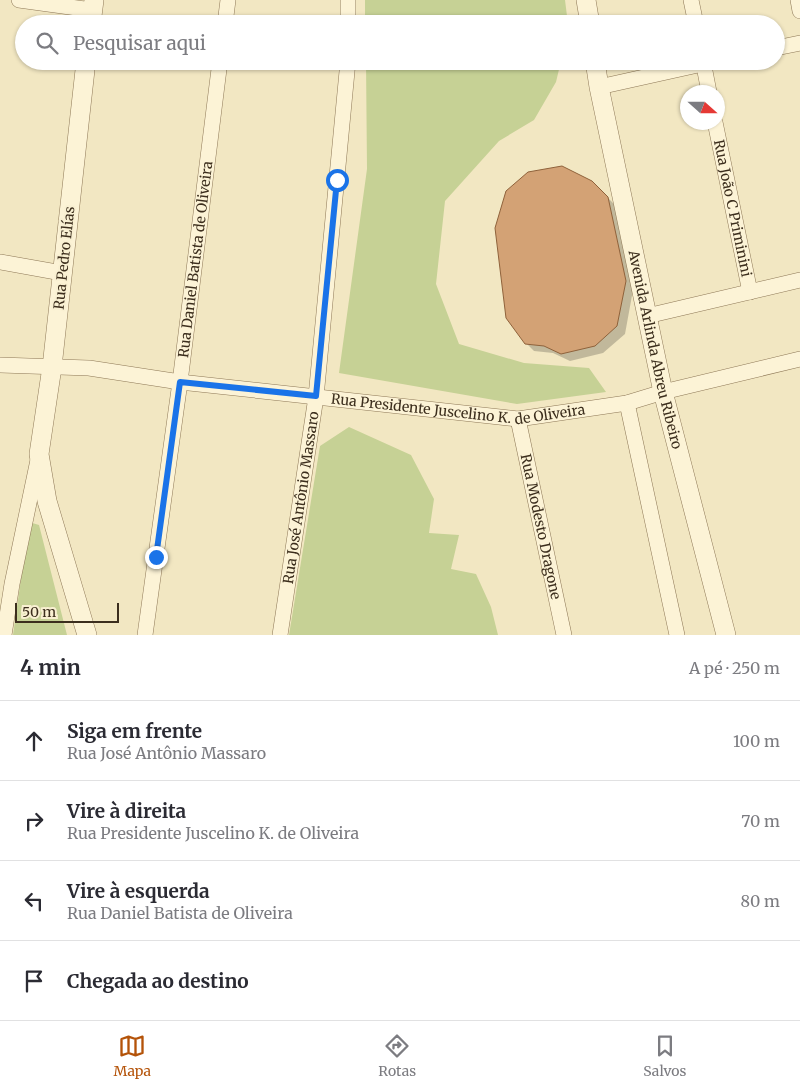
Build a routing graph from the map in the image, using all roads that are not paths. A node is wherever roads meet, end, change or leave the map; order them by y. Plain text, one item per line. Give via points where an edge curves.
1 (19, 0) edge
2 (228, 0) edge
3 (348, 0) edge
4 (586, 0) edge
5 (691, 0) edge
6 (798, 0) edge
7 (92, 11) edge
8 (800, 11) edge
9 (226, 15) edge
10 (348, 15) edge
11 (588, 15) edge
12 (694, 15) edge
13 (800, 43) edge
14 (785, 46) edge
15 (85, 70) edge
16 (219, 70) edge
17 (347, 70) edge
18 (596, 70) edge
19 (673, 70) edge
20 (708, 70) edge
21 (709, 85) edge
22 (599, 87) junction
23 (718, 130) edge
24 (0, 262) edge
25 (62, 273) junction
26 (800, 280) edge
27 (750, 292) junction
28 (647, 316) junction
29 (800, 359) edge
30 (0, 365) edge
31 (52, 367) junction
32 (180, 382) junction
33 (662, 392) junction
34 (316, 396) junction
35 (627, 403) junction
36 (518, 419) junction
37 (39, 454) junction
38 (6, 583) edge
39 (4, 635) edge
40 (87, 635) edge
41 (145, 635) edge
42 (280, 635) edge
43 (564, 635) edge
44 (677, 635) edge
45 (726, 635) edge

1 - 7 street
2 - 9 street
3 - 10 street
4 - 11 street
5 - 12 street
6 - 8 street
13 - 14 street
15 - 25 street, Rua Pedro Elías
16 - 32 street, Rua Daniel Batista de Oliveira
17 - 34 street, Rua José Antônio Massaro
18 - 22 street, Avenida Arlinda Abreu Ribeiro
19 - 22 street
20 - 21 street
22 - 28 street, Avenida Arlinda Abreu Ribeiro
23 - 27 street, Rua João C Priminini
24 - 25 street
25 - 31 street, Rua Pedro Elías
26 - 27 street
27 - 28 street
28 - 33 street, Avenida Arlinda Abreu Ribeiro
29 - 33 street, Rua Presidente Juscelino K. de Oliveira
30 - 31 street, Rua Presidente Juscelino K. de Oliveira
31 - 32 street, Rua Presidente Juscelino K. de Oliveira via 89,368
31 - 37 street, Rua Pedro Elías
32 - 34 street, Rua Presidente Juscelino K. de Oliveira
32 - 41 street, Rua Daniel Batista de Oliveira
33 - 35 street, Rua Presidente Juscelino K. de Oliveira
33 - 45 street, Avenida Arlinda Abreu Ribeiro
34 - 36 street, Rua Presidente Juscelino K. de Oliveira
34 - 42 street, Rua José Antônio Massaro
35 - 36 street, Rua Presidente Juscelino K. de Oliveira
35 - 44 street
36 - 43 street, Rua Modesto Dragone
37 - 38 street, Rua Pedro Elías
37 - 40 street, Rua Pedro Elías via 48,501
38 - 39 street, Rua Pedro Elías

